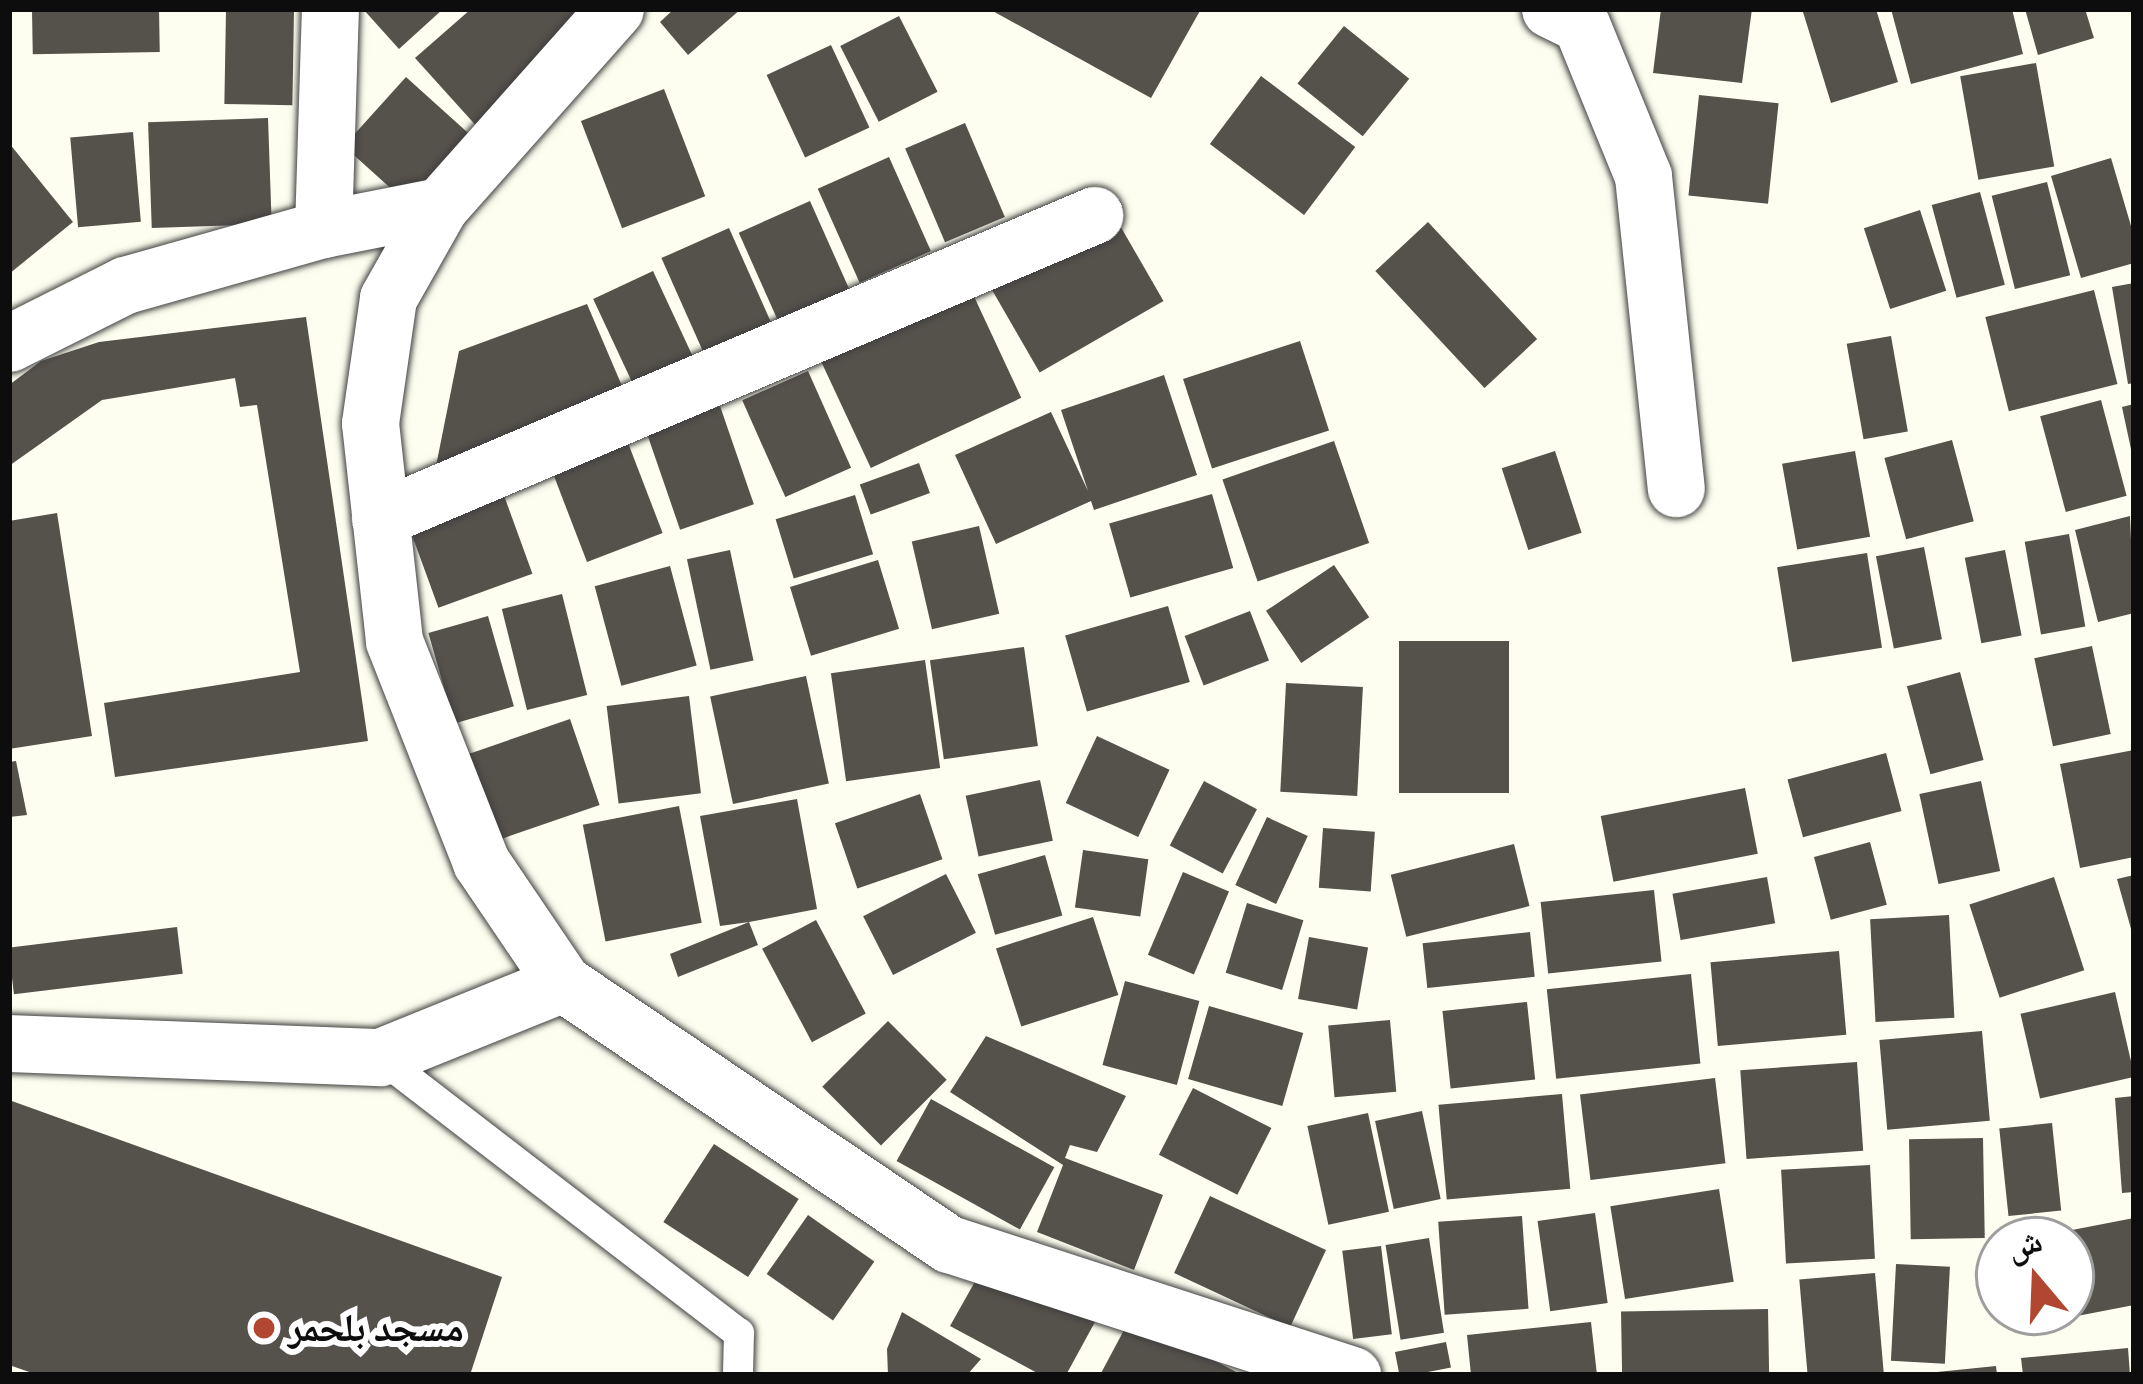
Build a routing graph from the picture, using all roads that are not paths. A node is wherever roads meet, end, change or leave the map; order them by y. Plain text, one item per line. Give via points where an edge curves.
1 (330, 9) edge
2 (615, 9) edge
3 (1550, 9) edge
4 (440, 206) junction
5 (1094, 214) dead end
6 (323, 230) junction
7 (9, 343) edge
8 (1676, 488) dead end
9 (380, 518) junction
10 (562, 983) junction
11 (9, 1043) edge
12 (380, 1057) junction
13 (738, 1375) edge
14 (1352, 1375) edge

1 - 6 street
2 - 4 street
3 - 8 street via 1581,24 1643,176
4 - 6 street
4 - 9 street via 388,298 370,423
5 - 9 street
6 - 7 street via 125,285
9 - 10 street via 394,641 481,862
10 - 12 street
10 - 14 street via 949,1244
11 - 12 street
12 - 13 lane via 739,1333

